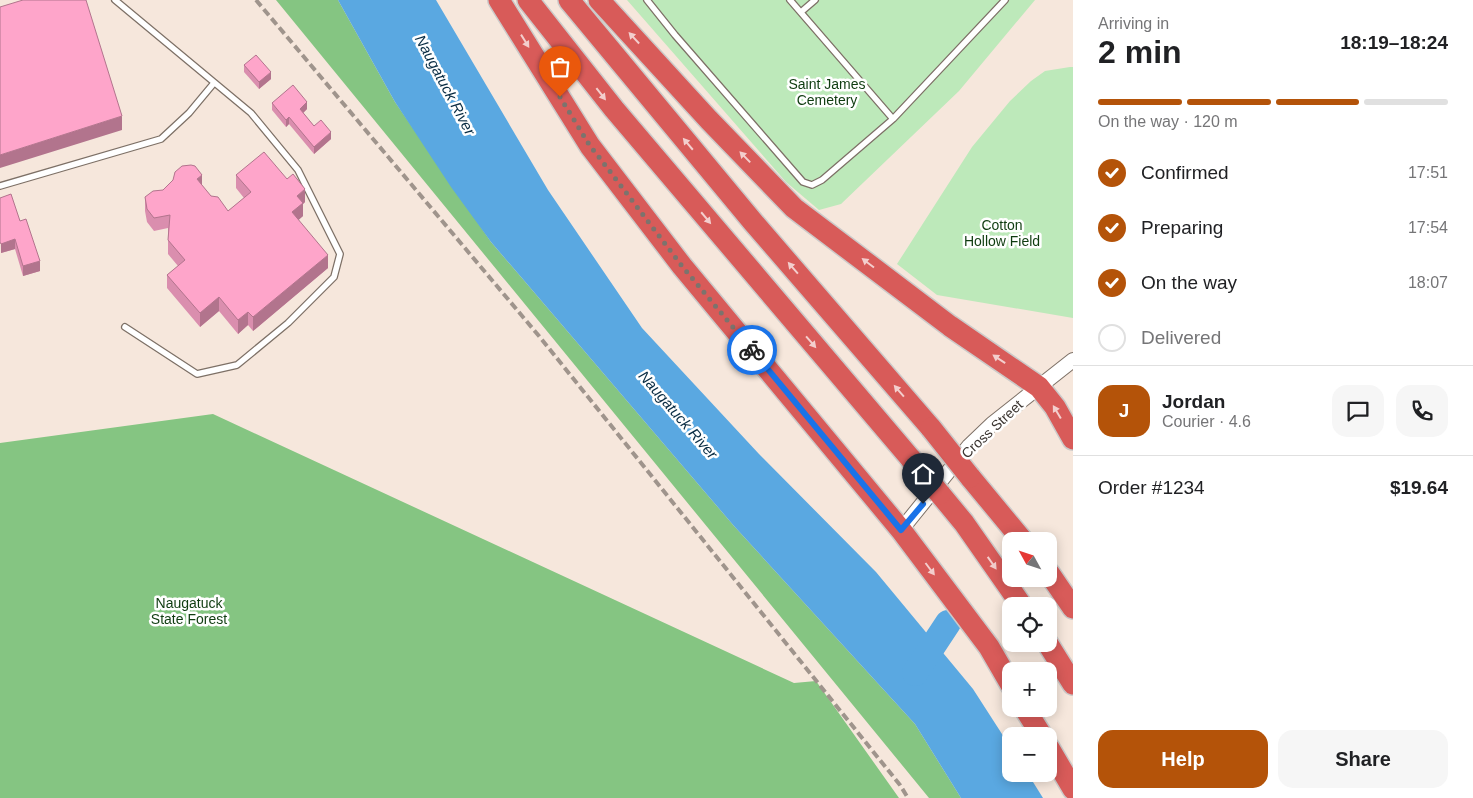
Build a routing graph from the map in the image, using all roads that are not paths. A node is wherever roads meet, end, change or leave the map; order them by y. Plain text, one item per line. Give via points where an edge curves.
1 (115, 0) edge
2 (499, 0) edge
3 (528, 0) edge
4 (569, 0) edge
5 (599, 0) edge
6 (647, 0) edge
7 (790, 0) edge
8 (815, 0) edge
9 (1005, 0) edge
10 (800, 12) junction
11 (214, 83) junction
12 (893, 119) junction
13 (0, 186) edge
14 (125, 327) dead end
15 (1073, 360) edge
16 (1039, 387) junction
17 (1073, 439) edge
18 (901, 530) junction
19 (1016, 532) edge
20 (1058, 586) edge
21 (1016, 597) edge
22 (1073, 608) edge
23 (1053, 652) edge
24 (1002, 670) edge
25 (1073, 684) edge
26 (1057, 762) edge
27 (1073, 789) edge

1 - 11 lane
2 -> 18 highway via 596,154 682,266
3 -> 21 highway, bridge via 614,109 964,523
19 -> 4 highway, bridge
16 -> 5 highway via 950,326 794,208
6 - 12 lane via 807,184 817,184
7 - 10 lane
8 - 10 lane
9 - 12 lane
10 - 12 lane
11 - 13 lane via 161,139
11 - 14 lane via 251,113 298,170 340,254 334,277 288,323 237,365 196,374
15 - 16 street, Cross Street
17 -> 16 highway
16 - 18 street, Cross Street via 969,446
18 -> 24 highway
20 - 22 highway
23 - 25 highway
26 - 27 highway

